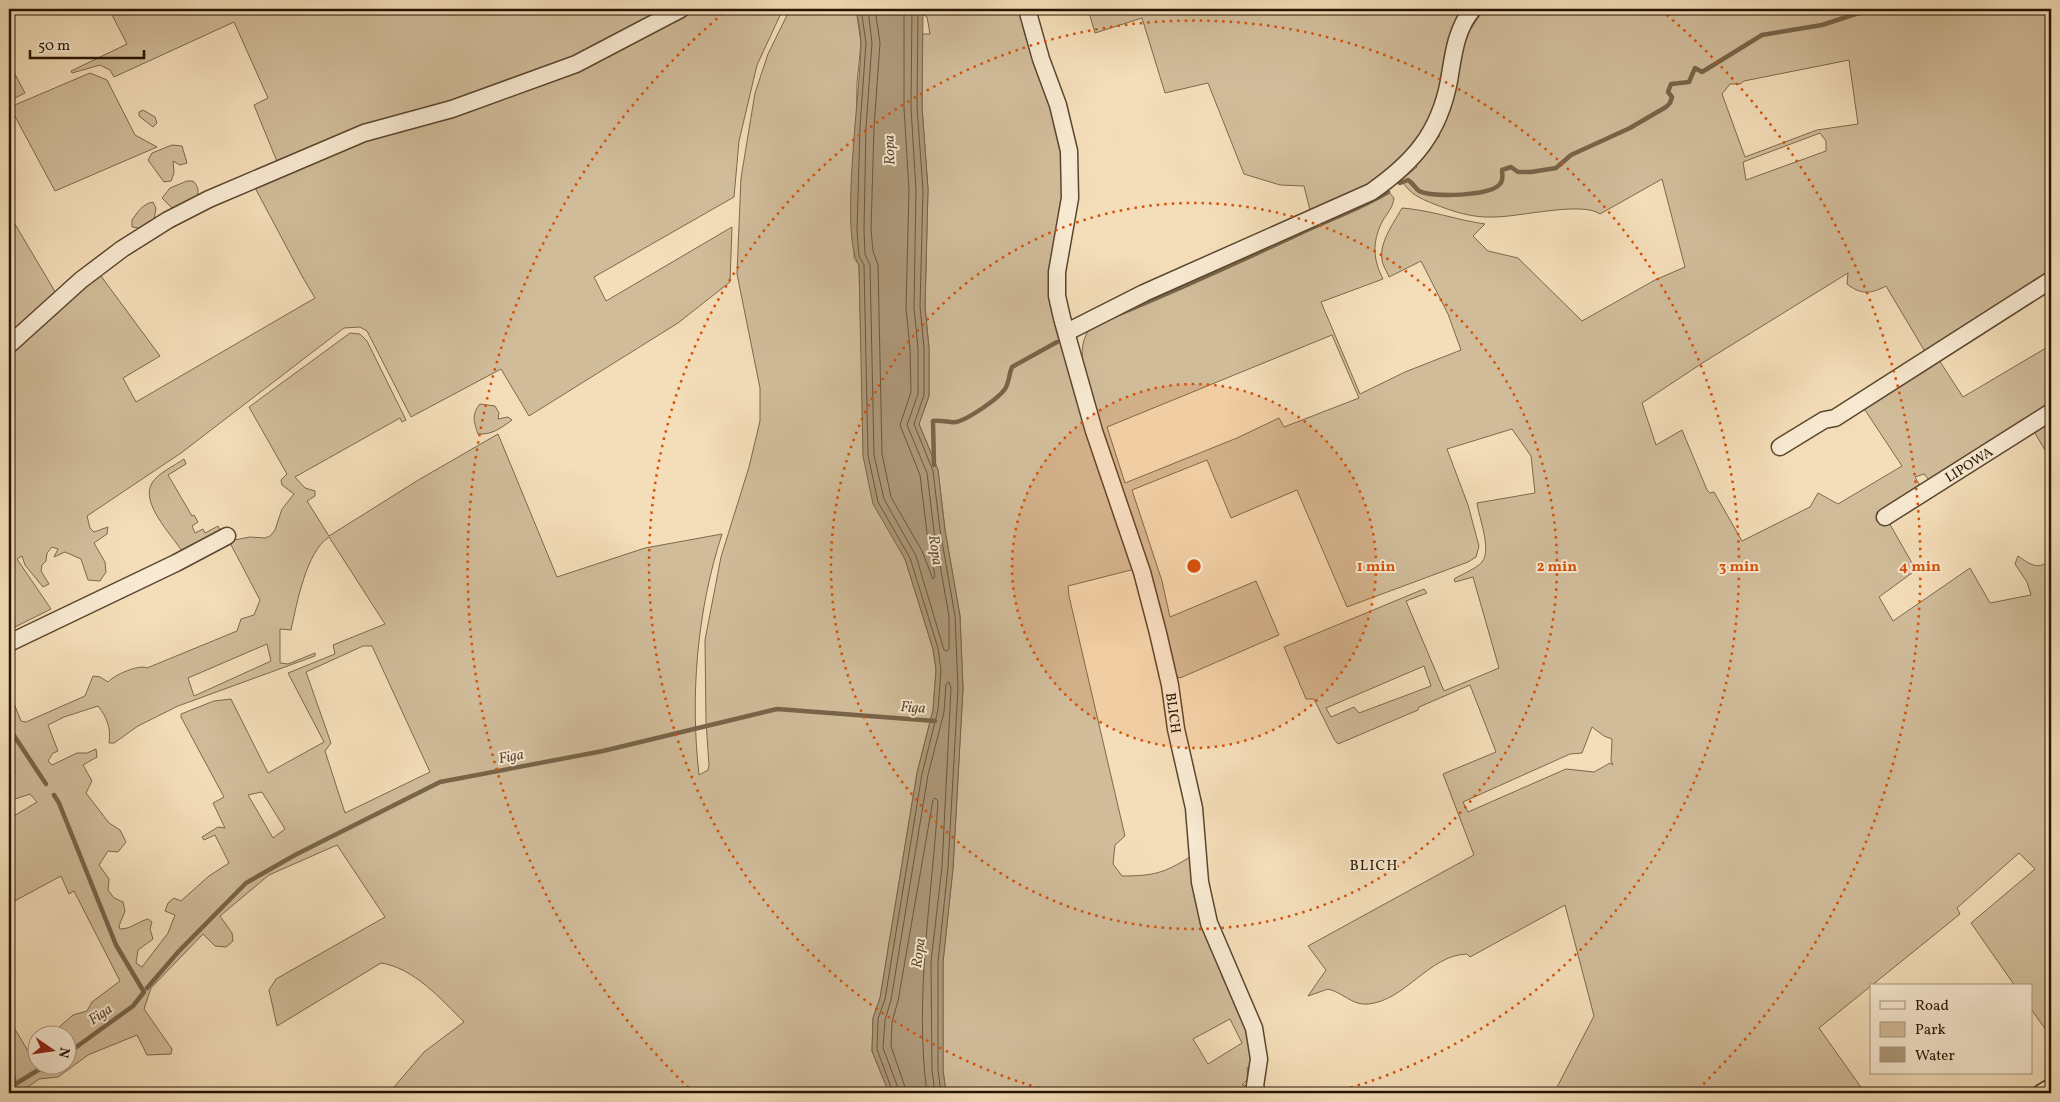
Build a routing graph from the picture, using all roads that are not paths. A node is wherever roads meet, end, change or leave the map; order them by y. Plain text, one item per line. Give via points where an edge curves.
1 (681, 9) edge
2 (1027, 9) edge
3 (1474, 9) edge
4 (2051, 280) edge
5 (1067, 332) junction
6 (9, 345) edge
7 (2051, 412) edge
8 (1780, 447) dead end
9 (1885, 517) dead end
10 (227, 536) dead end
11 (9, 644) edge
12 (2051, 1087) edge
13 (1257, 1093) edge
14 (2041, 1093) edge

1 - 6 street via 568,68 452,110 364,133 209,198 122,249 80,280
2 - 5 street, BLICH via 1070,151 1070,198 1057,272 1057,296
3 - 5 street via 1459,33 1441,113 1416,154 1390,179 1371,192 1144,293
4 - 8 street via 1835,418 1824,420
5 - 13 street, BLICH via 1094,430 1142,572 1158,633 1194,808 1200,882 1209,923 1254,1028 1259,1059
7 - 9 street, LIPOWA
10 - 11 street
12 - 14 street

